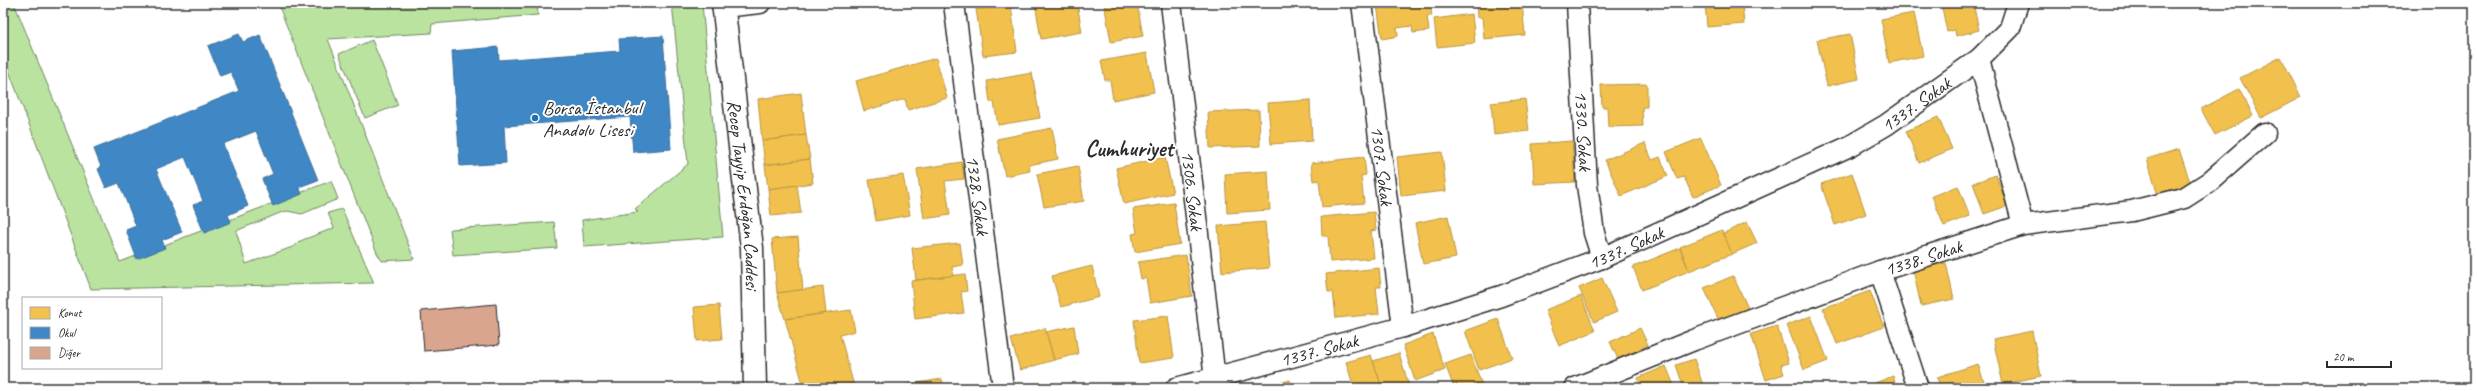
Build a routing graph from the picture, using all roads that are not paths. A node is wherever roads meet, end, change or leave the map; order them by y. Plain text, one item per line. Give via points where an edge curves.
1 (760, 3) edge
2 (954, 3) edge
3 (1171, 3) edge
4 (1362, 3) edge
5 (1578, 3) edge
6 (2018, 3) edge
7 (723, 5) edge
8 (1979, 58) junction
9 (2265, 133) dead end
10 (2023, 225) junction
11 (1602, 258) junction
12 (1880, 271) junction
13 (1403, 328) junction
14 (754, 358) junction
15 (1215, 379) junction
16 (755, 388) edge
17 (768, 388) edge
18 (1003, 388) edge
19 (1176, 388) edge
20 (1575, 388) edge
21 (1918, 388) edge

1 - 7 street
2 - 18 street, 1328. Sokak
3 - 15 street, 1306. Sokak
4 - 13 street, 1307. Sokak
5 - 11 street, 1330. Sokak via 1587,185 1594,233
6 - 8 street, 1337. Sokak via 2010,28
7 - 14 street, Recep Tayyip Erdoğan Caddesi via 752,248
8 - 10 street
8 - 11 street, 1337. Sokak via 1886,125 1850,146
9 - 10 street, 1338. Sokak via 2210,182 2184,198 2132,211
10 - 12 street, 1338. Sokak
11 - 13 street, 1337. Sokak via 1501,296
12 - 20 street, 1338. Sokak via 1694,340
12 - 21 street
13 - 15 street, 1337. Sokak
14 - 16 street, Recep Tayyip Erdoğan Caddesi
14 - 17 street
15 - 19 street, 1337. Sokak

